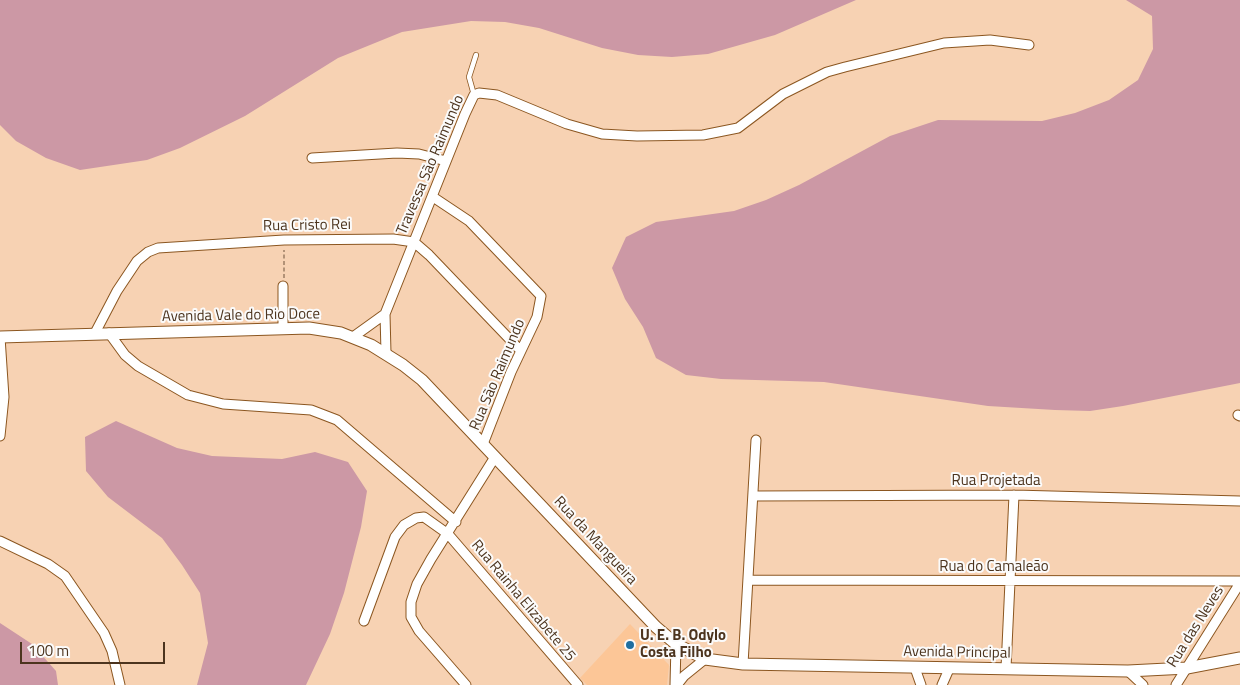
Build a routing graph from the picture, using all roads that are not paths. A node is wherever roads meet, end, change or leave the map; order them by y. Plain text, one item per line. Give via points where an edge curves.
1 (1029, 45) dead end
2 (476, 55) dead end
3 (474, 95) junction
4 (312, 158) dead end
5 (446, 161) junction
6 (433, 197) junction
7 (414, 242) junction
8 (283, 286) road end
9 (386, 314) junction
10 (283, 328) junction
11 (95, 333) junction
12 (109, 334) junction
13 (0, 337) edge
14 (353, 337) junction
15 (520, 350) junction
16 (386, 353) junction
17 (0, 436) edge
18 (756, 440) dead end
19 (483, 444) junction
20 (495, 457) junction
21 (1014, 495) junction
22 (753, 496) junction
23 (1240, 501) edge
24 (456, 522) junction
25 (448, 534) junction
26 (0, 541) edge
27 (748, 580) junction
28 (1010, 581) junction
29 (1240, 582) edge
30 (364, 621) dead end
31 (676, 644) junction
32 (1240, 658) edge
33 (705, 659) junction
34 (743, 664) junction
35 (915, 668) junction
36 (1006, 668) junction
37 (1187, 668) junction
38 (949, 669) junction
39 (1128, 671) junction
40 (120, 685) edge
41 (466, 685) edge
42 (578, 685) edge
43 (676, 685) edge
44 (921, 685) edge
45 (942, 685) edge
46 (1143, 685) edge
47 (1176, 685) edge

1 - 3 street, Travessa São Raimundo via 990,40 944,43 845,67 827,72 783,94 738,128 704,135 602,134 567,124 497,95 485,92
2 - 3 lane via 469,77
3 - 5 street, Travessa São Raimundo
4 - 5 street via 397,153 419,154
5 - 6 street, Travessa São Raimundo
6 - 7 street, Travessa São Raimundo
6 - 15 street, Rua São Raimundo via 468,220 537,291 542,300
7 - 9 street, Travessa São Raimundo
7 - 11 street, Rua Cristo Rei via 393,239 284,240 174,246 148,252 137,262 117,292
7 - 15 street
8 - 10 street
9 - 14 street
9 - 16 street, Travessa São Raimundo
10 - 12 street, Avenida Vale do Rio Doce
10 - 14 street, Avenida Vale do Rio Doce via 326,330
11 - 12 street, Avenida Vale do Rio Doce
11 - 13 street, Avenida Vale do Rio Doce
12 - 24 street via 138,366 188,395 223,404 311,410 337,420
13 - 17 street via 4,397
14 - 16 street, Avenida Vale do Rio Doce
15 - 19 street, Rua São Raimundo
16 - 19 street, Avenida Vale do Rio Doce via 422,380
18 - 22 street
19 - 20 street, Avenida Vale do Rio Doce
20 - 24 street
20 - 31 street, Rua da Mangueira via 656,627
21 - 22 street, Rua Projetada
21 - 23 street, Rua Projetada
21 - 28 street
22 - 27 street
24 - 25 street
25 - 30 street via 424,517 404,525 395,537
25 - 41 street via 417,584 410,602 411,617
25 - 42 street, Rua Rainha Elizabete 25
26 - 40 street via 48,564 65,576 104,633
27 - 28 street, Rua do Camaleão
27 - 34 street
28 - 29 street, Rua do Camaleão
28 - 36 street
29 - 37 street, Rua das Neves
31 - 33 street, Avenida Principal
31 - 43 street
32 - 37 street, Avenida Principal
33 - 34 street, Avenida Principal
33 - 43 street
34 - 35 street, Avenida Principal
35 - 38 street, Avenida Principal
35 - 44 street
36 - 38 street, Avenida Principal
36 - 39 street, Avenida Principal
37 - 39 street, Avenida Principal
37 - 47 street, Rua das Neves
38 - 45 street
39 - 46 street

